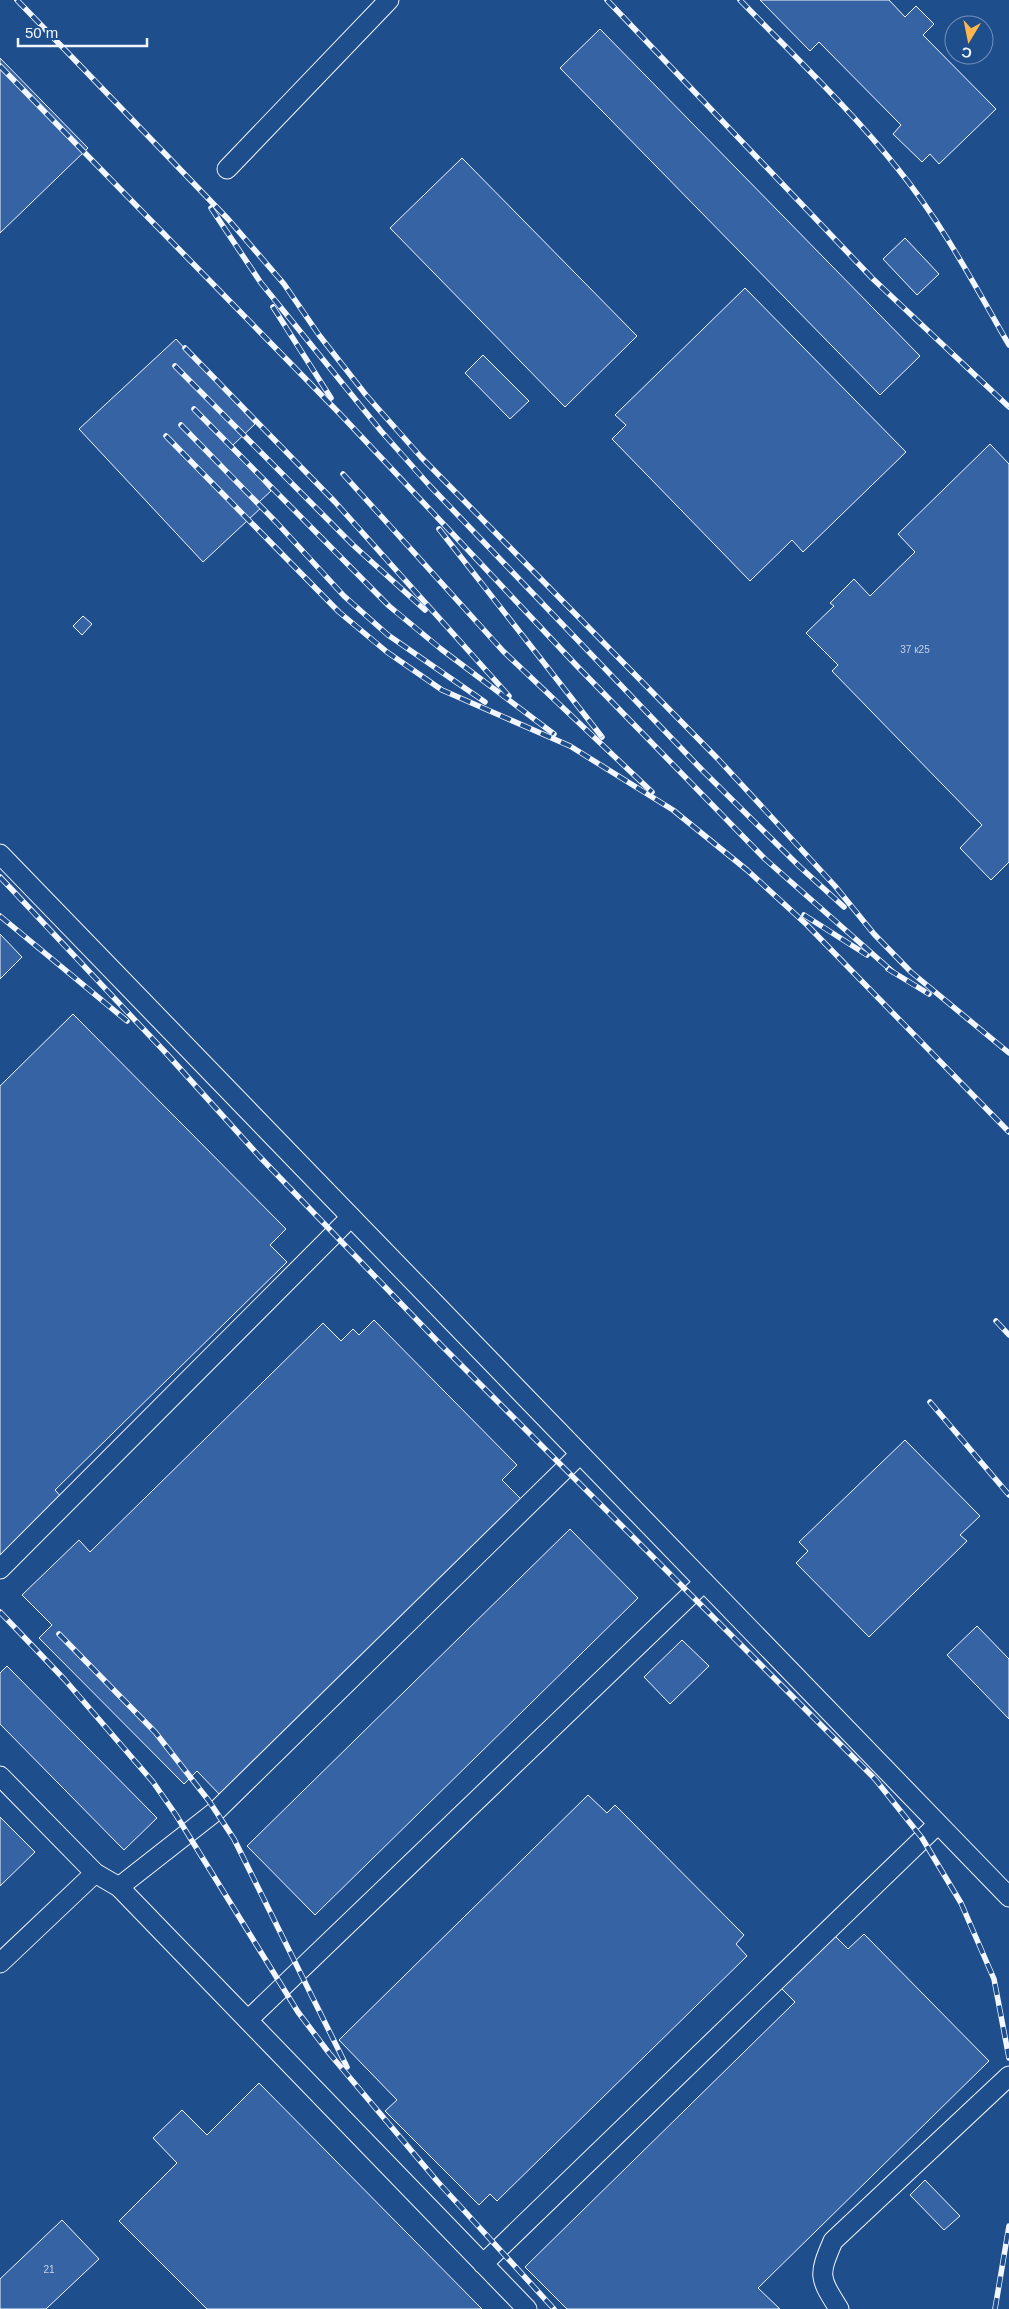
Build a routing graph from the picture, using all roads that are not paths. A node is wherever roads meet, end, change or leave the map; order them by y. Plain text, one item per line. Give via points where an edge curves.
1 (389, 0) edge
2 (227, 169) dead end
3 (0, 854) edge
4 (351, 1217) junction
5 (580, 1454) junction
6 (0, 1569) edge
7 (704, 1582) junction
8 (0, 1776) edge
9 (938, 1824) junction
10 (94, 1874) junction
11 (119, 1887) junction
12 (1009, 1897) edge
13 (0, 1962) edge
14 (248, 2020) junction
15 (1009, 2076) edge
16 (483, 2264) junction
17 (527, 2309) edge
18 (839, 2309) edge

1 - 2 lane
3 - 4 lane
4 - 5 lane
4 - 6 lane
5 - 7 lane
5 - 11 lane via 216,1811
7 - 9 lane
7 - 14 lane
8 - 10 lane
9 - 12 lane
9 - 16 lane
10 - 11 lane
10 - 13 lane
11 - 14 lane
14 - 16 lane
15 - 18 lane via 833,2241 823,2265 823,2284
16 - 17 lane

